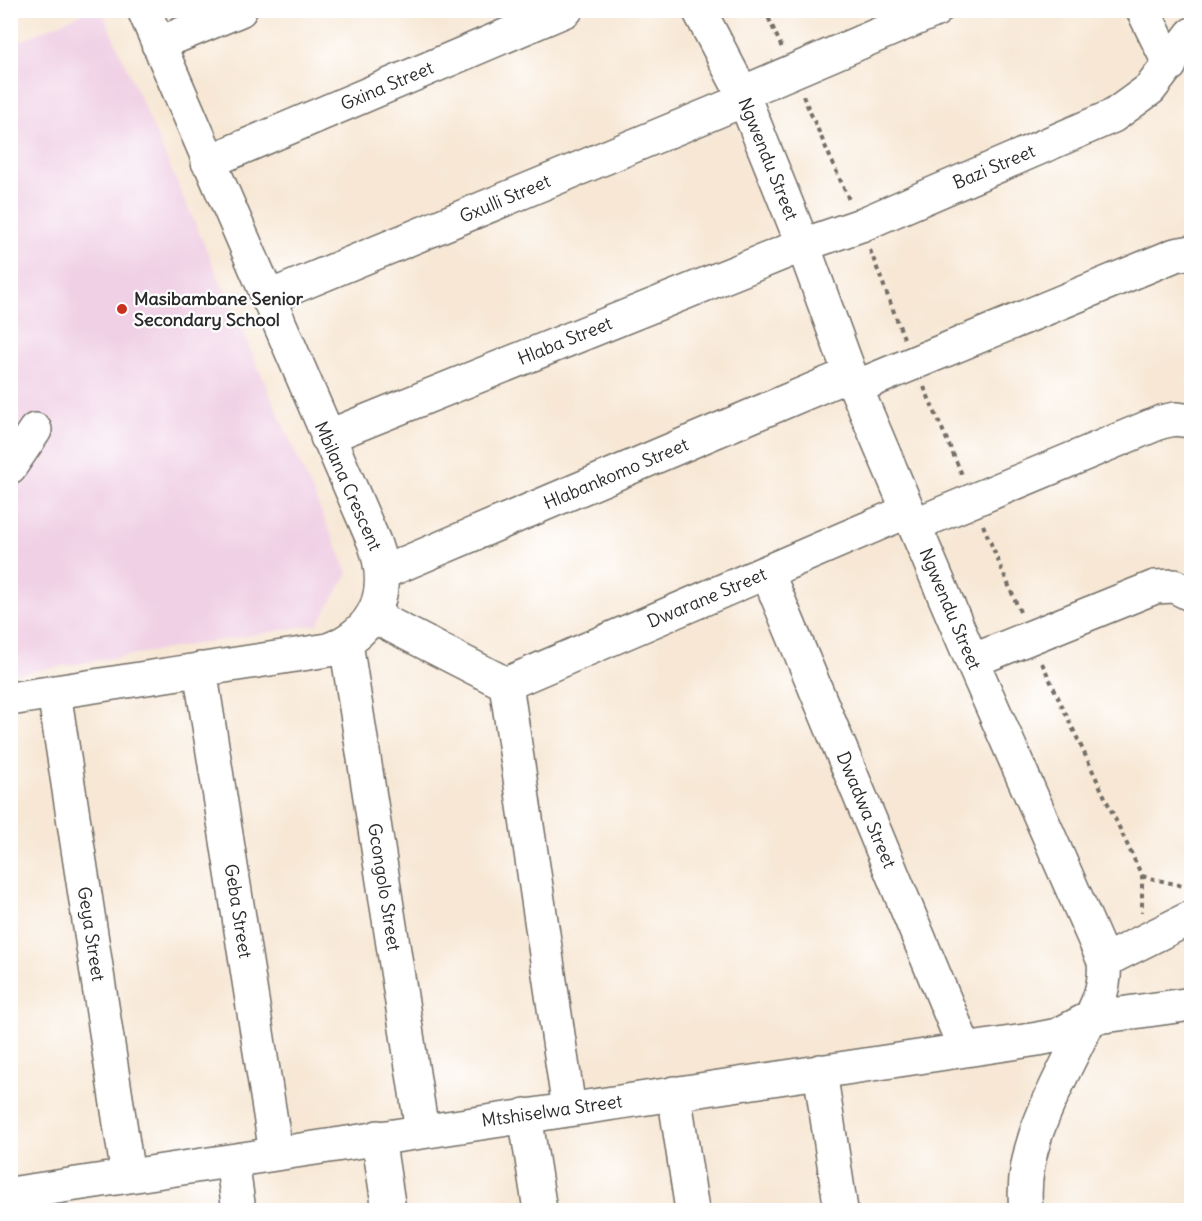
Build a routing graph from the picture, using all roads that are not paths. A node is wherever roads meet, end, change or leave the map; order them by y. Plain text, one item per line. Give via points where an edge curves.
1 (144, 10) edge
2 (240, 10) edge
3 (566, 10) edge
4 (699, 10) edge
5 (936, 10) edge
6 (1143, 10) edge
7 (158, 44) junction
8 (1184, 50) edge
9 (743, 97) junction
10 (208, 162) junction
11 (803, 245) junction
12 (1191, 252) edge
13 (267, 298) junction
14 (853, 381) junction
15 (1191, 421) edge
16 (34, 430) dead end
17 (327, 437) junction
18 (10, 467) edge
19 (911, 518) junction
20 (767, 572) junction
21 (382, 573) junction
22 (1191, 595) edge
23 (373, 616) junction
24 (346, 643) junction
25 (972, 661) junction
26 (200, 669) junction
27 (506, 684) junction
28 (54, 692) junction
29 (10, 699) edge
30 (1191, 917) edge
31 (1104, 961) junction
32 (1191, 1004) edge
33 (1090, 1018) junction
34 (965, 1049) junction
35 (820, 1071) junction
36 (674, 1093) junction
37 (569, 1109) junction
38 (525, 1115) junction
39 (422, 1131) junction
40 (378, 1137) junction
41 (276, 1153) junction
42 (232, 1161) junction
43 (128, 1176) junction
44 (10, 1194) edge
45 (88, 1197) edge
46 (239, 1210) edge
47 (389, 1210) edge
48 (540, 1210) edge
49 (692, 1210) edge
50 (841, 1210) edge
51 (1026, 1210) edge

1 - 7 street, Mbilana Crescent
2 - 7 street
3 - 10 street, Gxina Street
4 - 9 street, Ngwendu Street
5 - 9 street, Gxulli Street
6 - 8 street, Bazi Street
7 - 10 street, Mbilana Crescent
8 - 11 street, Bazi Street via 1150,89 1113,116 861,225
9 - 11 street, Ngwendu Street
9 - 13 street, Gxulli Street
10 - 13 street, Mbilana Crescent
11 - 14 street, Ngwendu Street
11 - 17 street, Hlaba Street
12 - 14 street, Hlabankomo Street
13 - 17 street, Mbilana Crescent
14 - 19 street, Ngwendu Street
14 - 21 street, Hlabankomo Street
15 - 19 street, Dwarane Street via 1161,422
16 - 18 street
17 - 21 street, Mbilana Crescent via 374,542
19 - 20 street, Dwarane Street
19 - 25 street, Ngwendu Street
20 - 27 street, Dwarane Street
20 - 34 street, Dwadwa Street
21 - 23 street, Mbilana Crescent
22 - 25 street via 1174,586 1155,587
23 - 24 street, Mbilana Crescent
23 - 27 street
24 - 26 street, Mbilana Crescent via 310,654
24 - 39 street, Gcongolo Street
25 - 31 street, Ngwendu Street
26 - 28 street, Mbilana Crescent
26 - 41 street, Geba Street
27 - 37 street
28 - 29 street, Mbilana Crescent
28 - 43 street, Geya Street
30 - 31 street
31 - 33 street, Ngwendu Street via 1106,978
32 - 33 street
33 - 34 street, Mtshiselwa Street via 1058,1035
33 - 51 street, Ngwendu Street via 1030,1150
34 - 35 street, Mtshiselwa Street
35 - 36 street, Mtshiselwa Street
35 - 50 street
36 - 37 street, Mtshiselwa Street
36 - 49 street
37 - 38 street, Mtshiselwa Street
38 - 39 street, Mtshiselwa Street
38 - 48 street
39 - 40 street, Mtshiselwa Street
40 - 41 street, Mtshiselwa Street
40 - 47 street
41 - 42 street, Mtshiselwa Street
42 - 43 street, Mtshiselwa Street
42 - 46 street
43 - 45 street, Mtshiselwa Street
44 - 45 street, Mtshiselwa Street

